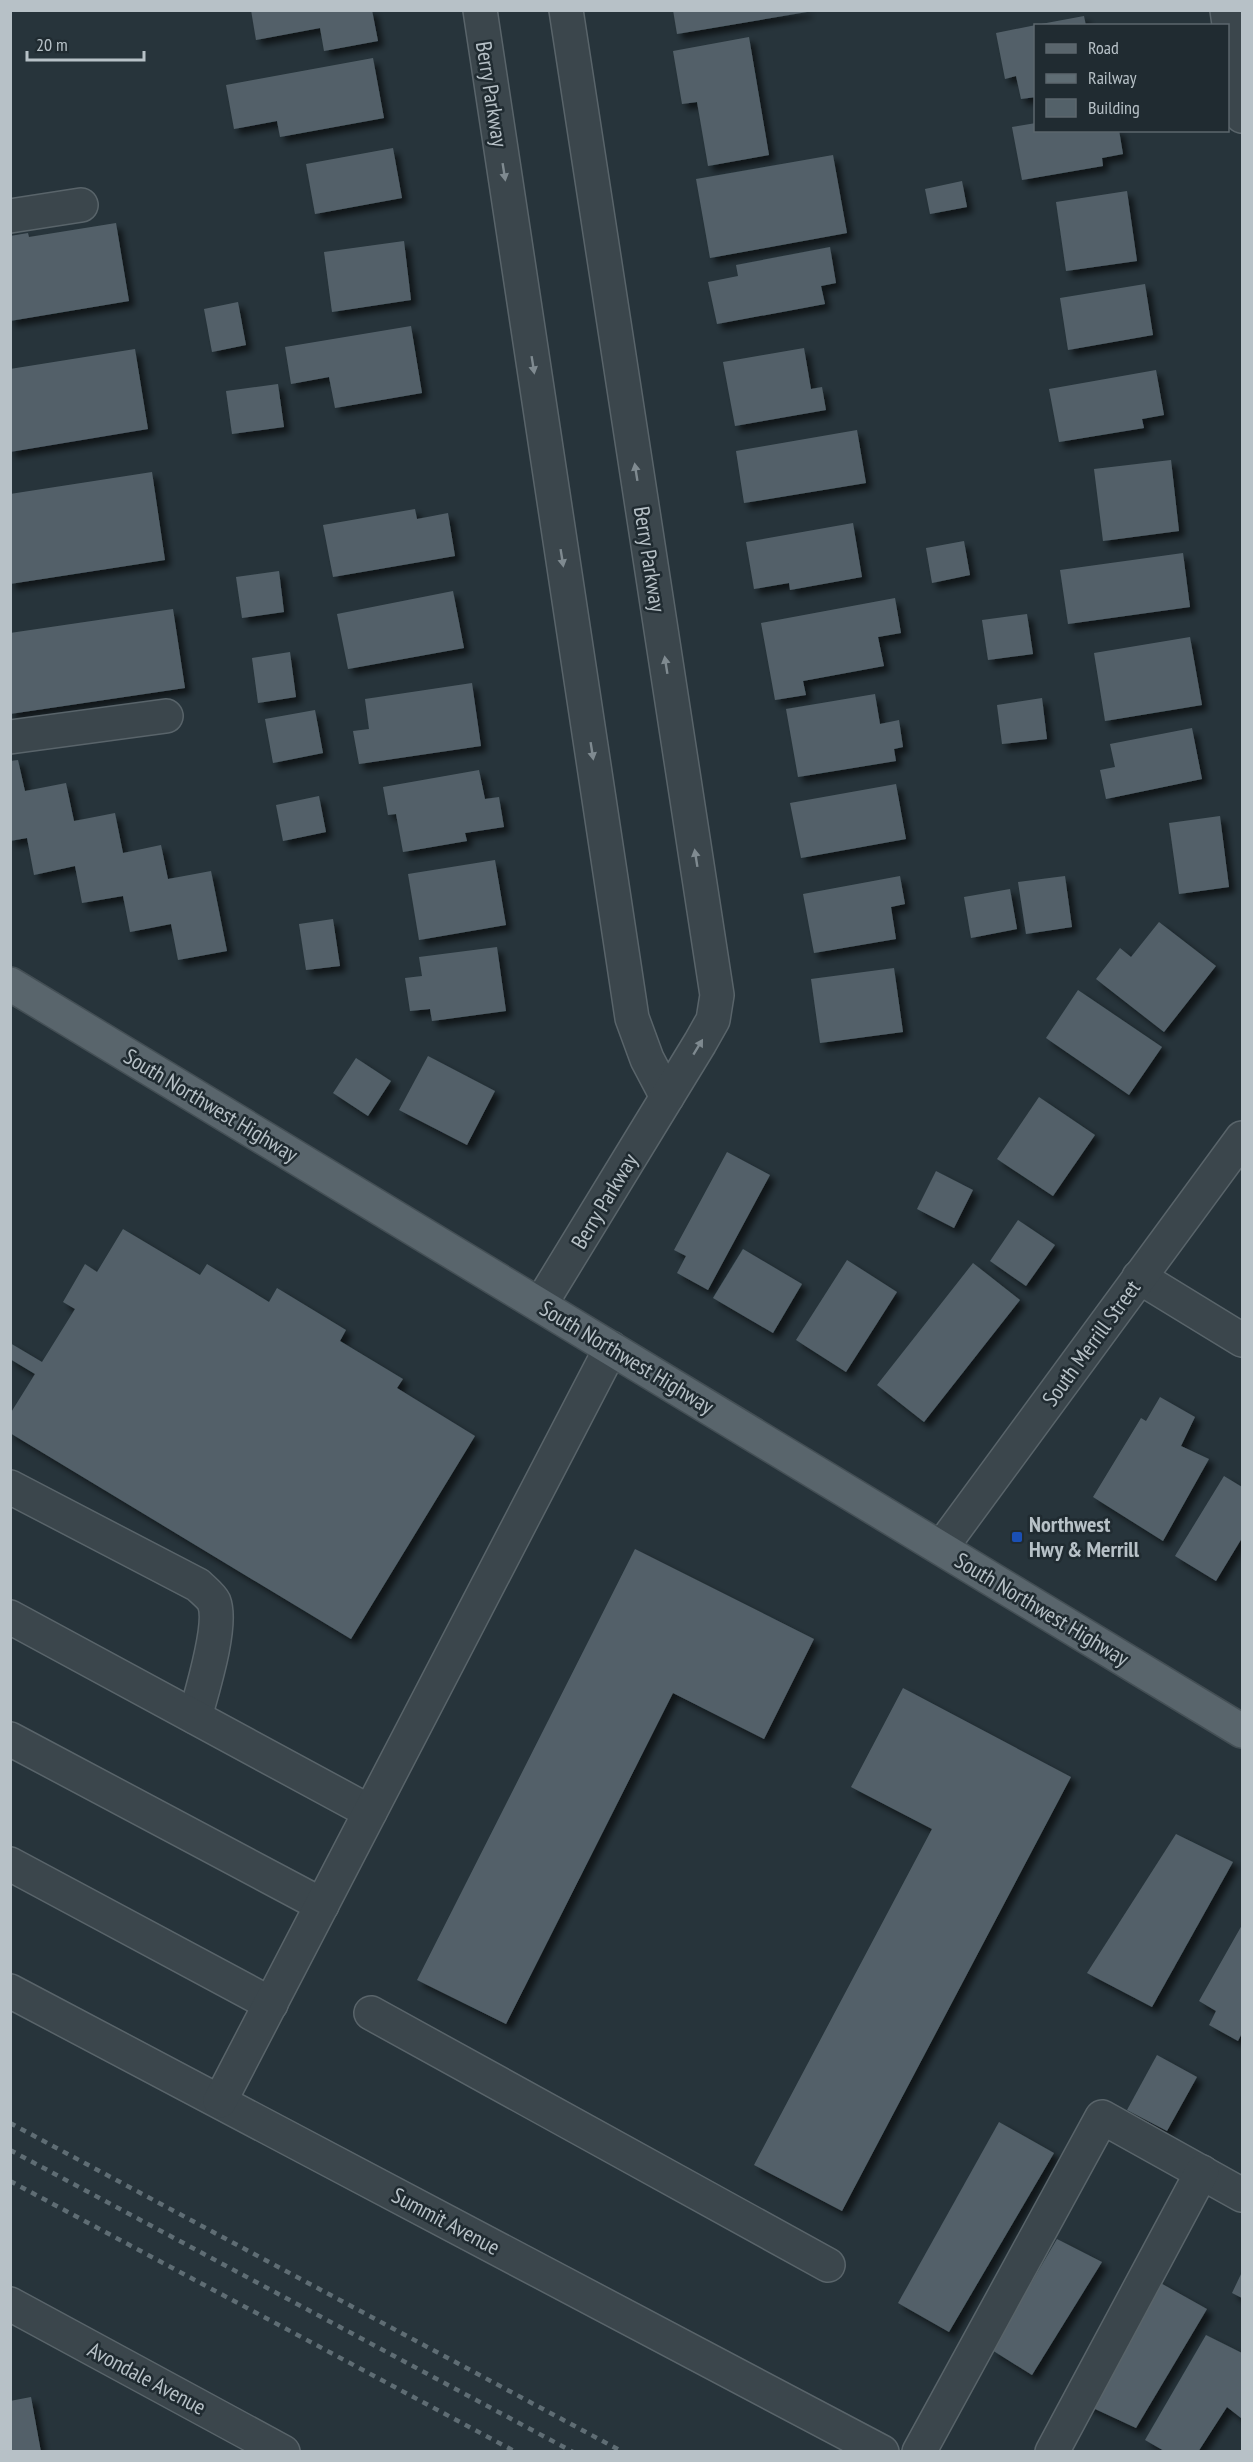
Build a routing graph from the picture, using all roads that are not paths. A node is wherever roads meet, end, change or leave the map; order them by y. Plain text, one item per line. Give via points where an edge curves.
1 (480, 10) edge
2 (566, 10) edge
3 (1229, 24) edge
4 (1242, 116) edge
5 (81, 205) dead end
6 (10, 216) edge
7 (166, 716) dead end
8 (10, 736) edge
9 (10, 984) edge
10 (667, 1097) junction
11 (1242, 1138) edge
12 (1139, 1277) junction
13 (540, 1305) junction
14 (1242, 1340) edge
15 (611, 1348) junction
16 (10, 1486) edge
17 (941, 1548) junction
18 (10, 1617) edge
19 (195, 1717) junction
20 (1242, 1731) edge
21 (10, 1739) edge
22 (370, 1812) junction
23 (10, 1864) edge
24 (322, 1905) junction
25 (10, 1991) edge
26 (271, 2004) junction
27 (371, 2013) dead end
28 (220, 2101) junction
29 (1202, 2172) junction
30 (1242, 2195) edge
31 (828, 2265) dead end
32 (10, 2304) edge
33 (283, 2451) edge
34 (882, 2451) edge
35 (919, 2451) edge
36 (1052, 2451) edge

1 -> 10 street, Berry Parkway via 632,1018 646,1059
10 -> 2 street, Berry Parkway via 713,1020 717,994
3 - 4 street
5 - 6 street
7 - 8 street
9 - 13 main road, South Northwest Highway
10 - 13 street, Berry Parkway
11 - 12 street, South Merrill Street
12 - 14 street
12 - 17 street, South Merrill Street
13 - 15 main road, South Northwest Highway
15 - 17 main road, South Northwest Highway
15 - 22 street
16 - 19 street via 198,1585 213,1600 216,1618
17 - 20 main road, South Northwest Highway
18 - 19 street
19 - 22 street
21 - 24 street
22 - 24 street
23 - 26 street
24 - 26 street
25 - 28 street, Summit Avenue
26 - 28 street
27 - 31 street
28 - 34 street, Summit Avenue
29 - 30 street
29 - 35 street via 1102,2117
29 - 36 street
32 - 33 street, Avondale Avenue

